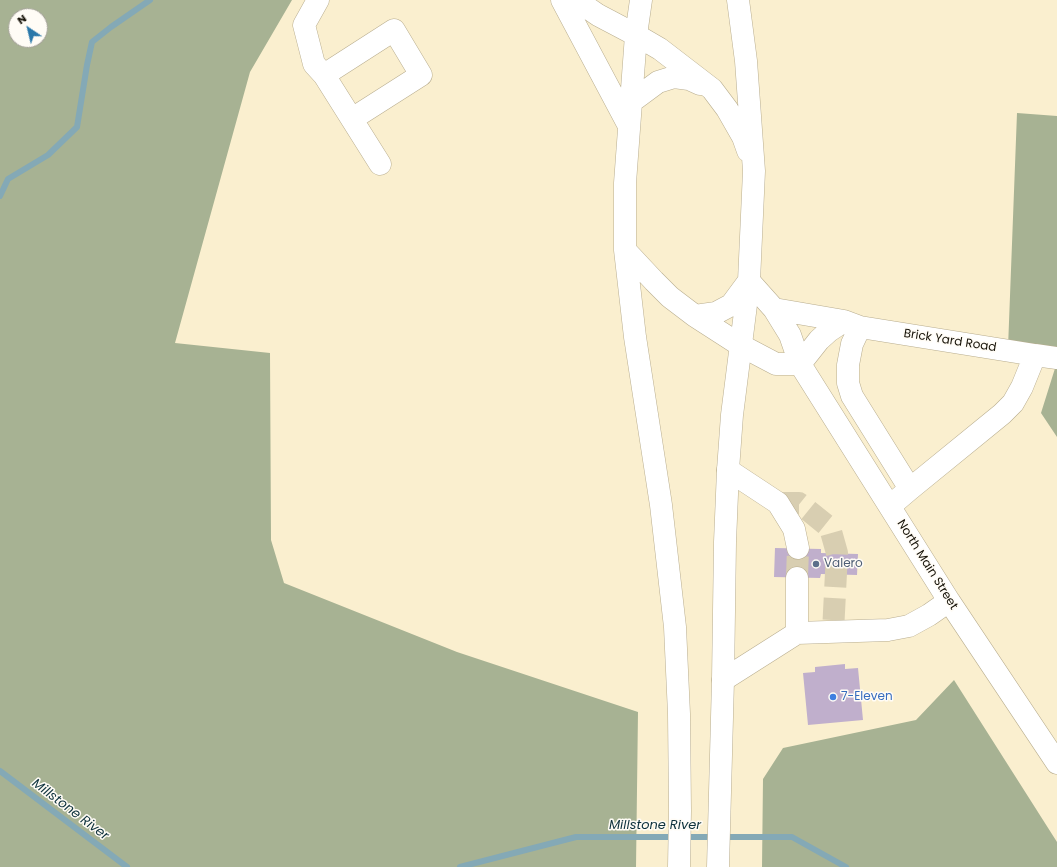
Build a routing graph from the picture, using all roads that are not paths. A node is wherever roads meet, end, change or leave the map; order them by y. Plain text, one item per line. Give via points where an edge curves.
1 (318, 0) edge
2 (641, 0) edge
3 (738, 0) edge
4 (579, 1) edge
5 (636, 35) junction
6 (324, 75) junction
7 (712, 90) junction
8 (631, 102) junction
9 (352, 119) junction
10 (629, 126) junction
11 (380, 164) dead end
12 (754, 171) junction
13 (626, 250) junction
14 (749, 281) junction
15 (774, 309) junction
16 (695, 316) junction
17 (852, 324) junction
18 (740, 345) junction
19 (1035, 355) junction
20 (1057, 358) edge
21 (800, 364) junction
22 (852, 396) junction
23 (830, 413) junction
24 (728, 470) junction
25 (910, 489) junction
26 (890, 506) junction
27 (798, 548) tunnel mouth
28 (797, 578) tunnel mouth
29 (949, 601) junction
30 (797, 633) junction
31 (723, 680) junction
32 (1057, 762) edge
33 (679, 864) edge
34 (718, 864) edge

1 - 6 main road via 304,25 314,64
2 - 5 main road
3 - 12 main road via 746,61
4 - 5 main road via 598,15
4 - 10 main road
5 - 7 main road via 660,49
5 - 8 main road
6 - 9 main road
6 - 9 main road via 394,30 421,75
7 - 8 main road via 689,79 674,77 658,82
7 - 12 main road via 743,137
8 - 10 main road
9 - 11 main road
10 - 13 main road via 625,183
12 - 14 main road
13 - 16 main road via 654,282
13 - 33 main road via 635,337 661,505 675,627 679,714
14 - 15 main road, North Main Street
14 - 16 main road via 731,305 716,313
14 - 18 main road
15 - 17 main road, Brick Yard Road
15 - 21 main road, North Main Street via 790,334
16 - 18 main road
17 - 19 main road, Brick Yard Road
17 - 21 main road via 829,331
17 - 22 main road via 848,383
18 - 21 main road via 776,364
18 - 24 main road
19 - 20 main road, Brick Yard Road
19 - 25 main road via 1013,403
21 - 23 main road, North Main Street
22 - 23 main road
22 - 25 main road
23 - 26 main road, North Main Street
24 - 27 main road via 778,504 794,529
24 - 31 main road
25 - 26 main road
26 - 29 main road, North Main Street
28 - 30 main road
29 - 30 main road via 909,626 888,630
29 - 32 main road, North Main Street
30 - 31 main road
31 - 34 main road

